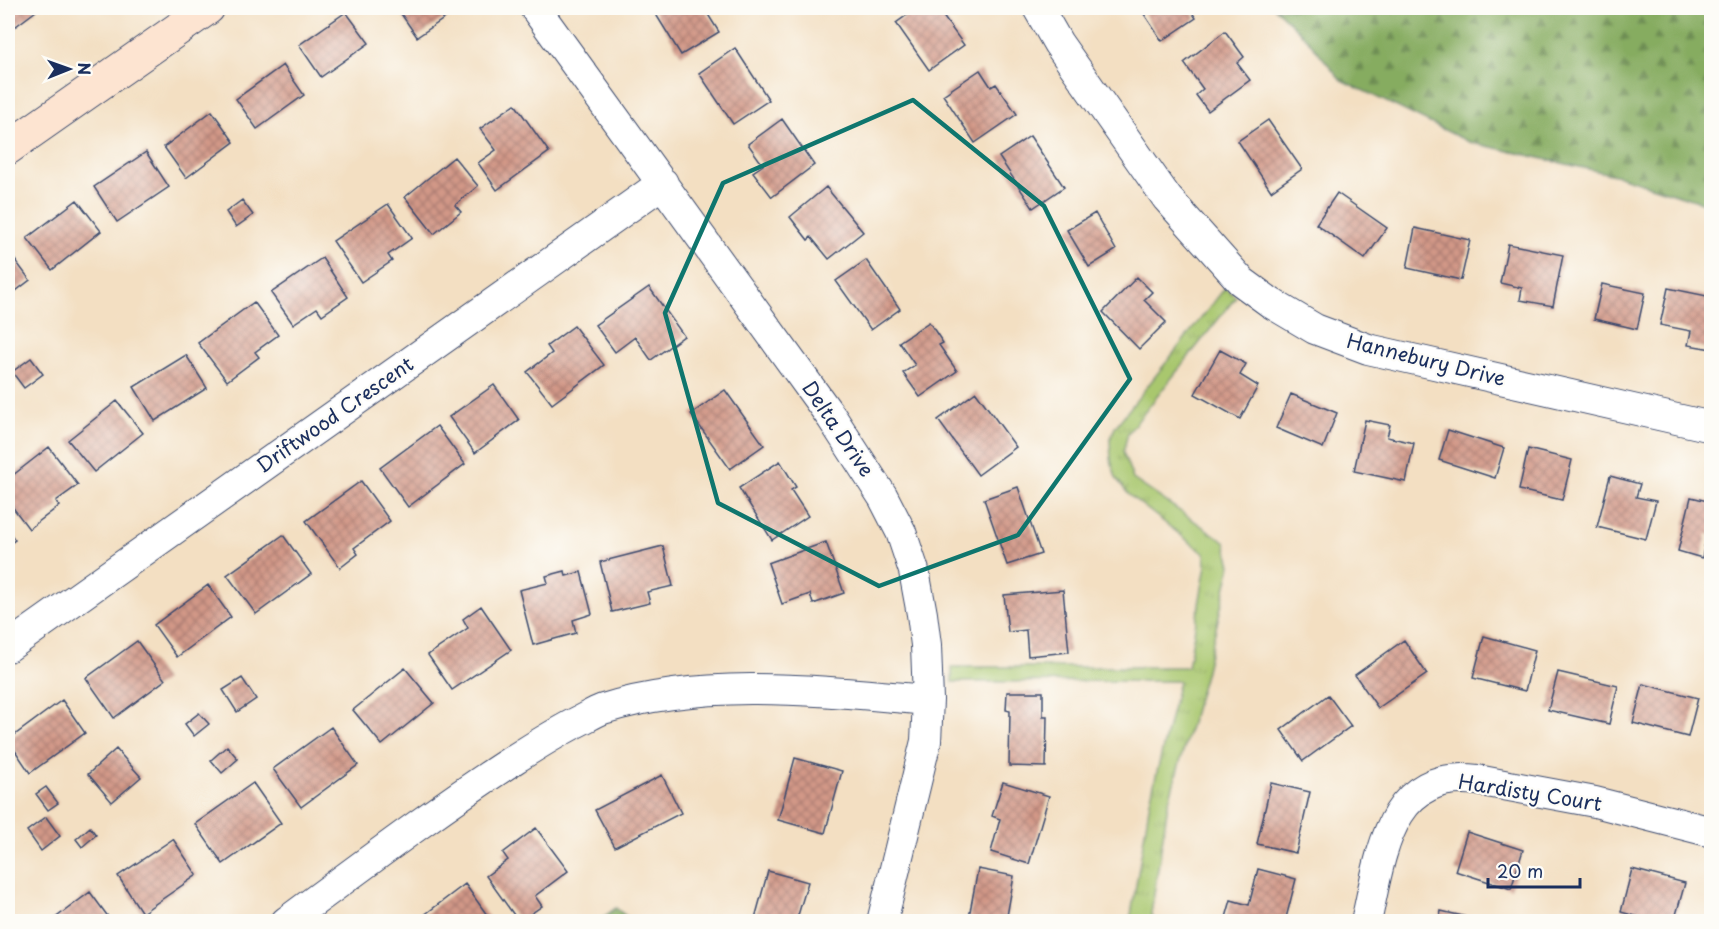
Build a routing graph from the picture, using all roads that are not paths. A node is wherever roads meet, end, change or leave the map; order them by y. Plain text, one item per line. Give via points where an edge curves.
1 (208, 8) edge
2 (535, 8) edge
3 (1038, 8) edge
4 (8, 148) edge
5 (663, 183) junction
6 (1712, 427) edge
7 (8, 647) edge
8 (928, 700) junction
9 (1712, 832) edge
10 (286, 921) edge
11 (882, 921) edge
12 (1366, 921) edge

1 - 4 street
2 - 5 street, Delta Drive
3 - 6 street, Hannebury Drive via 1058,43 1167,198 1241,281 1271,303 1315,329 1368,349
5 - 7 street, Driftwood Crescent
5 - 8 street, Delta Drive via 832,418 901,532 914,571 926,645
8 - 10 street via 809,690 724,691 678,693 601,710 556,733 473,786
8 - 11 street, Delta Drive via 926,741
9 - 12 street, Hardisty Court via 1595,802 1477,780 1446,780 1421,790 1401,808 1385,844

